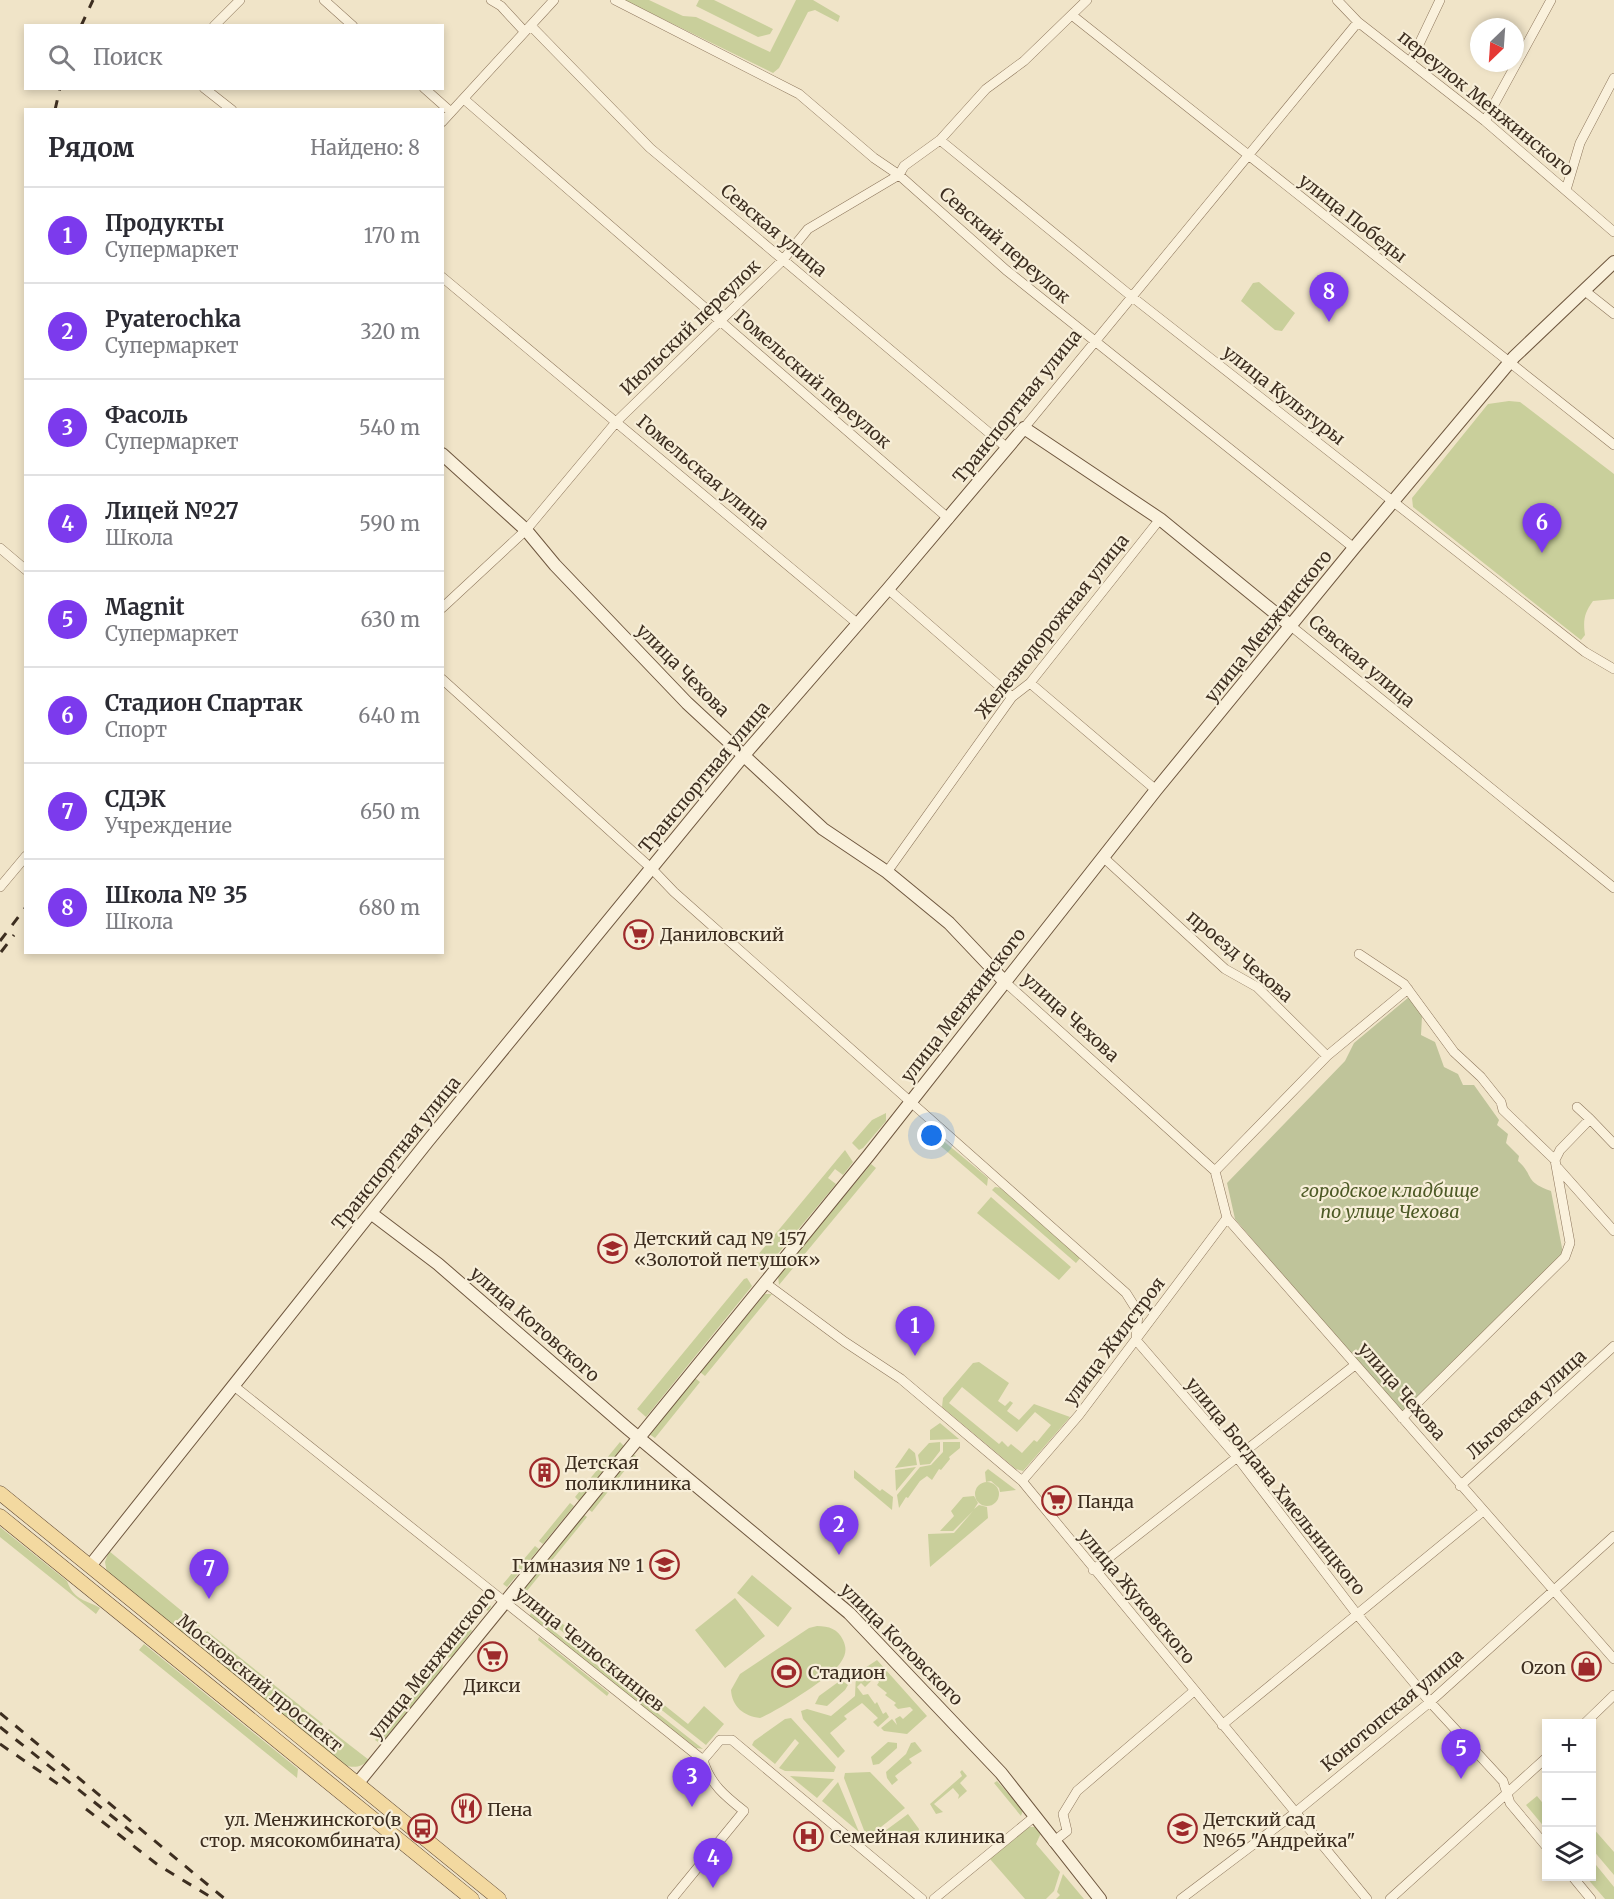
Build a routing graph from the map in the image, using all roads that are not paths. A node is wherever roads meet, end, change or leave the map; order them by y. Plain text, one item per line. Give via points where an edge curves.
1 (240, 0) edge
2 (324, 0) edge
3 (490, 0) edge
4 (554, 0) edge
5 (615, 0) edge
6 (1087, 0) edge
7 (1337, 0) edge
8 (1440, 0) edge
9 (1551, 0) edge
10 (1073, 16) junction
11 (1358, 21) junction
12 (216, 24) edge
13 (351, 24) edge
14 (528, 29) junction
15 (1410, 61) junction
16 (1614, 78) edge
17 (207, 90) edge
18 (426, 90) edge
19 (465, 100) junction
20 (229, 108) edge
21 (451, 112) junction
22 (444, 120) edge
23 (1485, 121) junction
24 (940, 140) junction
25 (1247, 155) junction
26 (898, 175) junction
27 (1566, 190) junction
28 (1614, 232) edge
29 (782, 261) junction
30 (1614, 262) edge
31 (444, 279) edge
32 (1585, 291) junction
33 (1131, 296) junction
34 (1614, 314) edge
35 (720, 318) junction
36 (1093, 341) junction
37 (1509, 363) junction
38 (617, 421) junction
39 (1024, 428) junction
40 (1614, 446) edge
41 (1005, 447) junction
42 (444, 456) edge
43 (1393, 501) junction
44 (949, 519) junction
45 (1160, 519) junction
46 (526, 530) junction
47 (0, 548) edge
48 (1354, 548) junction
49 (24, 568) edge
50 (888, 589) junction
51 (444, 606) edge
52 (858, 624) junction
53 (1292, 626) junction
54 (1614, 669) edge
55 (444, 681) edge
56 (1030, 683) junction
57 (1012, 697) junction
58 (744, 755) junction
59 (1156, 790) junction
60 (1103, 857) junction
61 (24, 858) edge
62 (652, 869) junction
63 (887, 872) junction
64 (0, 887) edge
65 (1614, 888) edge
66 (1359, 954) dead end
67 (1004, 981) junction
68 (1408, 989) junction
69 (1328, 1056) junction
70 (910, 1103) junction
71 (1577, 1107) dead end
72 (1590, 1119) junction
73 (1614, 1144) edge
74 (1556, 1164) junction
75 (1215, 1171) junction
76 (372, 1214) junction
77 (1227, 1218) junction
78 (1614, 1230) edge
79 (764, 1282) junction
80 (1136, 1340) junction
81 (1613, 1349) edge
82 (1355, 1365) junction
83 (234, 1386) junction
84 (1402, 1418) junction
85 (639, 1437) junction
86 (1237, 1457) junction
87 (1022, 1481) junction
88 (1460, 1486) junction
89 (0, 1493) edge
90 (1482, 1512) junction
91 (0, 1516) edge
92 (1614, 1536) edge
93 (90, 1566) junction
94 (1093, 1570) junction
95 (79, 1580) junction
96 (1553, 1590) junction
97 (504, 1602) junction
98 (1356, 1613) junction
99 (1614, 1659) edge
100 (1194, 1691) junction
101 (1614, 1695) edge
102 (1431, 1702) junction
103 (1589, 1719) edge
104 (1222, 1725) junction
105 (703, 1760) junction
106 (1542, 1761) edge
107 (357, 1784) junction
108 (1506, 1792) junction
109 (347, 1797) junction
110 (1295, 1812) junction
111 (1034, 1816) junction
112 (1542, 1841) edge
113 (1053, 1842) junction
114 (1576, 1881) edge
115 (472, 1899) edge
116 (499, 1899) edge
117 (672, 1899) edge
118 (922, 1899) edge
119 (934, 1899) edge
120 (1100, 1899) edge
121 (1181, 1899) edge
122 (1367, 1899) edge
123 (1390, 1899) edge
124 (1591, 1899) edge

1 - 12 street
2 - 13 street
3 - 14 street, Севская улица
4 - 14 street
5 - 26 street, Севский переулок via 799,94
6 - 10 street, Июльский переулок
7 - 11 street, переулок Менжинского
8 - 15 street
9 - 23 street
10 - 24 street, Июльский переулок via 1024,62 986,89
10 - 25 street, улица Победы
11 - 15 street, переулок Менжинского
11 - 25 street, Транспортная улица
14 - 19 street
14 - 29 street, Севская улица via 650,148
15 - 23 street, переулок Менжинского
16 - 27 street via 1580,143
17 - 20 street
18 - 21 street
19 - 21 street
19 - 35 street, Гомельский переулок
21 - 22 street
23 - 27 street, переулок Менжинского
24 - 26 street, Июльский переулок via 904,166
24 - 33 street, улица Культуры
25 - 33 street, Транспортная улица
25 - 37 street, улица Победы
26 - 29 street, Июльский переулок via 808,229
26 - 36 street, Севский переулок
27 - 28 street, переулок Менжинского
29 - 35 street, Июльский переулок
29 - 41 street, Севская улица
30 - 32 street, улица Менжинского
31 - 38 street, Гомельская улица
32 - 34 street
32 - 37 street, улица Менжинского
33 - 36 street, Транспортная улица
33 - 43 street, улица Культуры
35 - 38 street, Июльский переулок
35 - 44 street, Гомельский переулок
36 - 39 street, Транспортная улица
36 - 48 street, Севский переулок
37 - 40 street, улица Победы
37 - 43 street, улица Менжинского
38 - 46 street, Июльский переулок
38 - 52 street, Гомельская улица
39 - 41 street, Транспортная улица
39 - 45 street, Севская улица
41 - 44 street, Транспортная улица
42 - 46 street, улица Чехова
43 - 48 street, улица Менжинского
43 - 54 street, улица Культуры via 1585,652
44 - 50 street, Транспортная улица
45 - 53 street, Севская улица
45 - 56 street, Железнодорожная улица
46 - 51 street, Июльский переулок
46 - 58 street, улица Чехова via 687,703
47 - 49 street
48 - 53 street, улица Менжинского
50 - 52 street, Транспортная улица
50 - 57 street
52 - 58 street, Транспортная улица
53 - 59 street, улица Менжинского
53 - 65 street, Севская улица
55 - 62 street
56 - 57 street, Железнодорожная улица
56 - 59 street
57 - 63 street, Железнодорожная улица
58 - 62 street, Транспортная улица
58 - 63 street, улица Чехова via 823,829
59 - 60 street, улица Менжинского
60 - 67 street, улица Менжинского
60 - 69 street, проезд Чехова via 1225,969 1257,987
61 - 64 street
62 - 70 street
62 - 76 street, Транспортная улица
63 - 67 street, улица Чехова via 949,922
66 - 68 street
67 - 70 street, улица Менжинского
67 - 75 street, улица Чехова
68 - 69 street
68 - 74 street via 1454,1052 1501,1102 1503,1110
69 - 75 street
70 - 79 street, улица Менжинского
70 - 80 street via 1126,1293 1138,1312
71 - 72 street
72 - 73 street
72 - 74 street via 1560,1150
74 - 78 street
74 - 84 street via 1570,1243 1565,1257
75 - 77 street, улица Чехова
76 - 83 street, Транспортная улица
76 - 85 street, улица Котовского via 438,1264
77 - 80 street, улица Жилстроя
77 - 82 street, улица Чехова
79 - 85 street, улица Менжинского
79 - 87 street, улица Жуковского via 901,1379
80 - 86 street, улица Богдана Хмельницкого
80 - 87 street, улица Жилстроя
81 - 88 street, Льговская улица
82 - 84 street, улица Чехова
82 - 86 street
83 - 93 street, Транспортная улица
83 - 97 street, улица Челюскинцев
84 - 88 street, улица Чехова
85 - 97 street, улица Менжинского
85 - 111 street, улица Котовского via 864,1627 1001,1773
86 - 94 street
86 - 98 street, улица Богдана Хмельницкого
87 - 94 street, улица Жуковского
88 - 90 street, улица Чехова
89 - 93 main road, Московский проспект
90 - 96 street, улица Чехова
90 - 98 street
91 - 95 main road, Московский проспект
92 - 96 street, Конотопская улица
93 - 95 main road
93 - 107 main road, Московский проспект
94 - 100 street, улица Жуковского
95 - 109 main road, Московский проспект
96 - 99 street, улица Чехова
96 - 102 street, Конотопская улица
97 - 105 street, улица Челюскинцев
97 - 107 street, улица Менжинского
98 - 102 street, улица Богдана Хмельницкого
98 - 104 street
100 - 104 street, улица Жуковского
100 - 113 street via 1077,1791 1063,1814 1067,1830
101 - 103 street
102 - 108 street, улица Богдана Хмельницкого via 1503,1781
102 - 110 street, Конотопская улица
104 - 110 street, улица Жуковского
105 - 117 street, улица Челюскинцев via 718,1790 744,1811
105 - 118 street via 720,1740 732,1740
106 - 108 street
107 - 109 main road
107 - 116 main road, Московский проспект
108 - 112 street, улица Богдана Хмельницкого via 1510,1803
108 - 123 street
109 - 115 main road, Московский проспект
110 - 121 street, Конотопская улица
110 - 122 street, улица Жуковского
111 - 113 street, улица Котовского
111 - 119 street
113 - 120 street, улица Котовского
114 - 124 street

